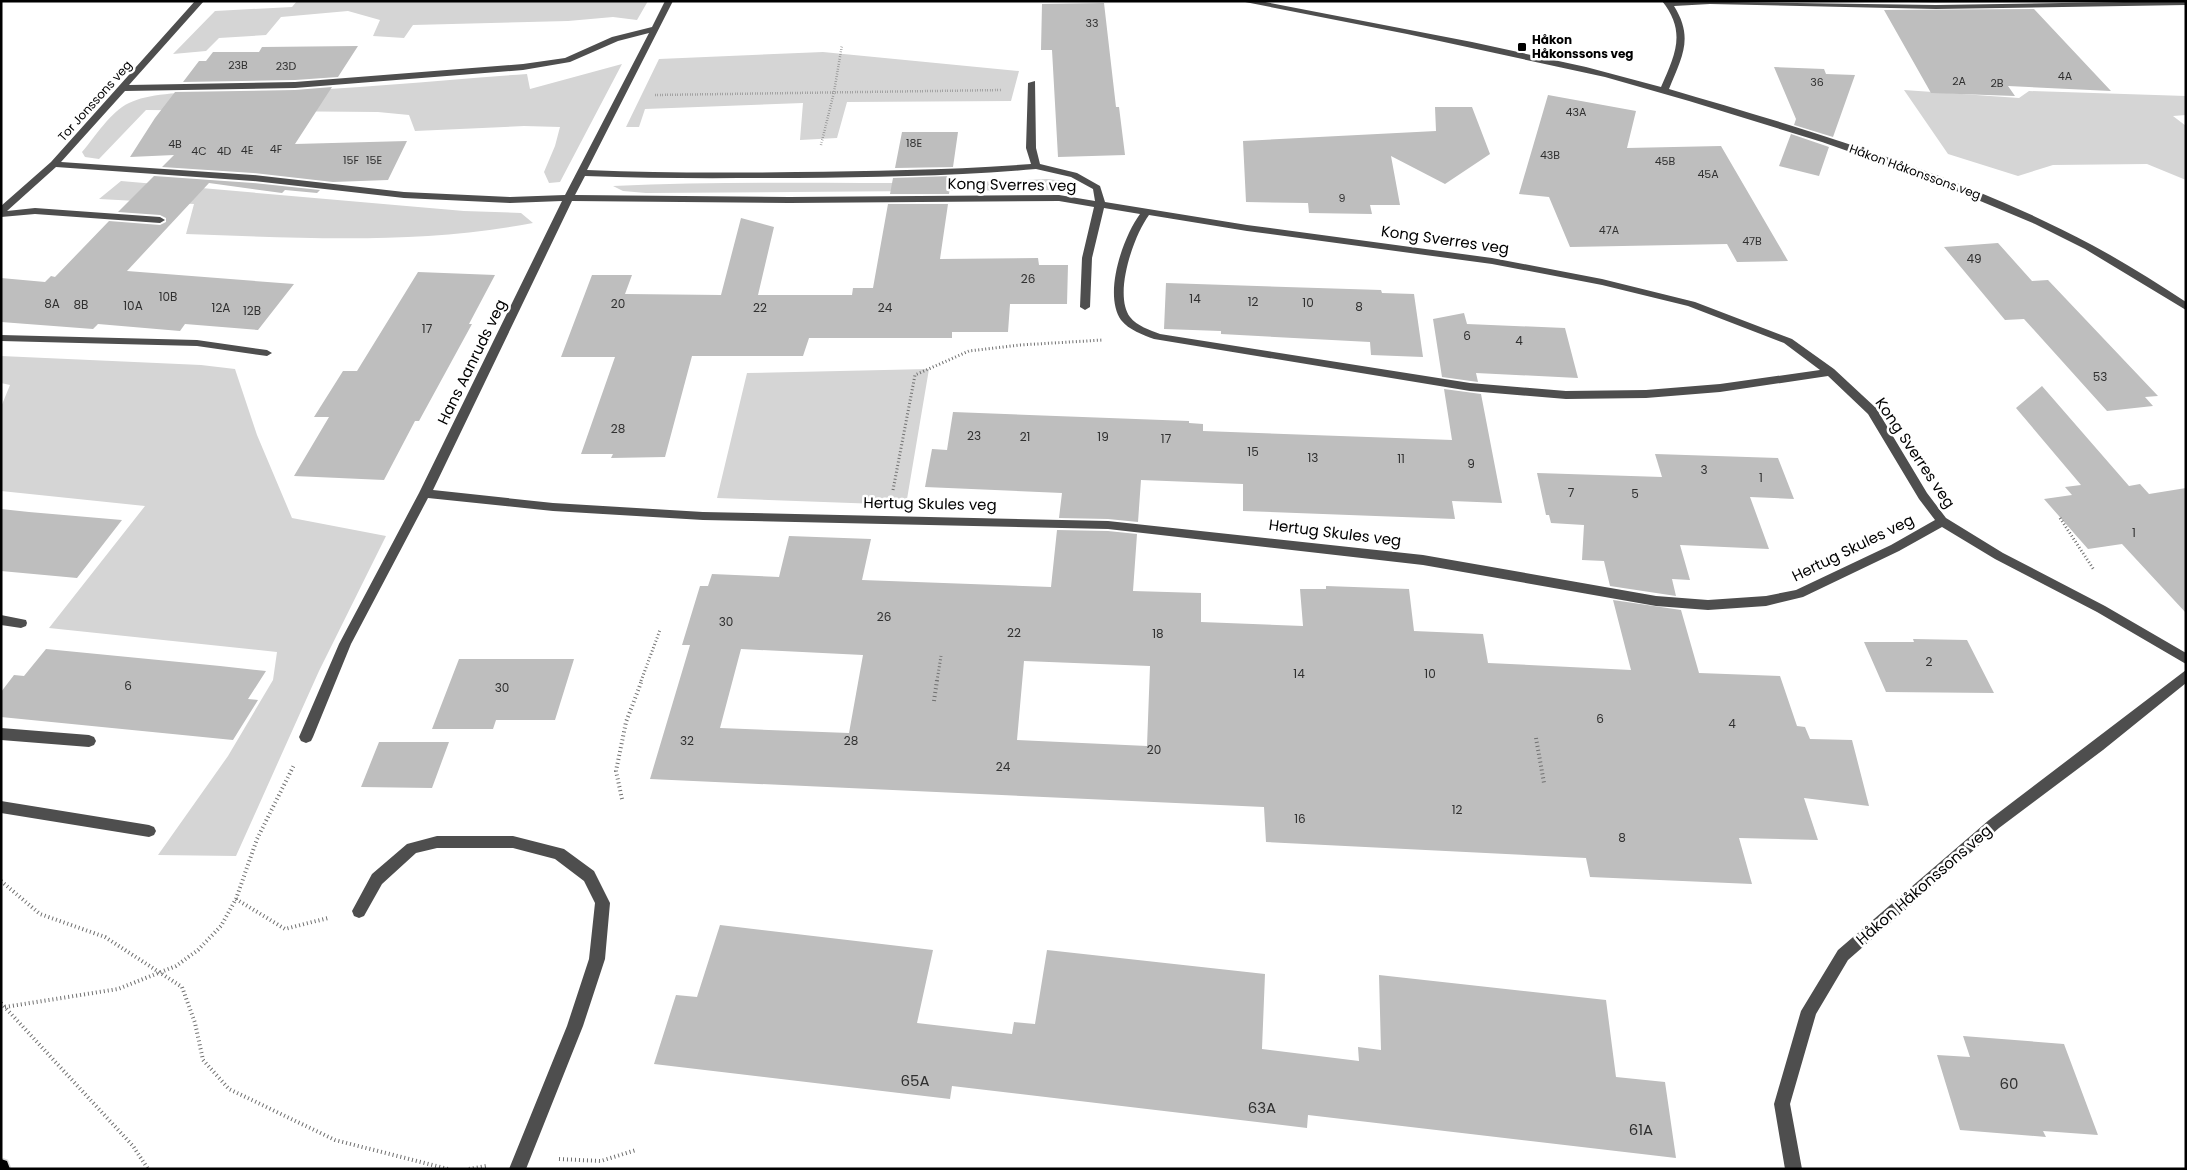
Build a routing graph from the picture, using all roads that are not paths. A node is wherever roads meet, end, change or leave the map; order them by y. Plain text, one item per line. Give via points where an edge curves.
1 (200, 1) edge
2 (669, 1) edge
3 (1244, 1) edge
4 (1668, 3) edge
5 (2186, 3) edge
6 (654, 29) junction
7 (1032, 86) road end
8 (124, 88) junction
9 (1664, 90) junction
10 (54, 164) junction
11 (1036, 166) junction
12 (583, 173) junction
13 (570, 198) junction
14 (1100, 203) junction
15 (1147, 211) junction
16 (1, 212) edge
17 (160, 220) dead end
18 (1085, 307) dead end
19 (2186, 307) edge
20 (1, 338) edge
21 (267, 353) dead end
22 (1830, 372) junction
23 (425, 493) junction
24 (1942, 521) junction
25 (1, 620) edge
26 (21, 623) dead end
27 (2186, 659) edge
28 (2186, 675) edge
29 (1, 734) edge
30 (306, 737) road end
31 (90, 742) dead end
32 (1, 807) edge
33 (149, 830) dead end
34 (359, 910) road end
35 (517, 1169) edge
36 (1794, 1169) edge

1 - 8 street, Tor Jonssons veg
2 - 6 street, Hans Aanruds veg
3 - 9 street, Håkon Håkonssons veg via 1424,34
4 - 5 street via 1954,7
4 - 9 street via 1681,24 1683,40
6 - 8 street via 615,39 567,60 523,67 295,85
6 - 12 street, Hans Aanruds veg
7 - 11 street via 1031,148
8 - 10 street, Tor Jonssons veg
9 - 19 street, Håkon Håkonssons veg via 1856,149 1998,203 2078,241 2150,281
10 - 13 street, Kong Sverres veg via 253,178 404,195 510,200
10 - 16 street, Tor Jonssons veg
11 - 12 street via 965,172 813,175
11 - 14 street via 1074,176 1097,188
12 - 13 street, Hans Aanruds veg
13 - 14 street, Kong Sverres veg via 1059,198
13 - 23 street, Hans Aanruds veg
14 - 15 street, Kong Sverres veg
14 - 18 street via 1087,258
15 - 22 street, Kong Sverres veg via 1492,261 1602,282 1691,304 1788,341
15 - 22 street via 1132,233 1119,299 1123,315 1137,328 1158,337 1470,387 1566,395 1646,394 1720,388
16 - 17 street via 36,211
20 - 21 street via 196,342
22 - 24 street, Kong Sverres veg via 1872,411 1923,496
23 - 24 street, Hertug Skules veg via 552,507 703,516 1108,526 1424,560 1656,601 1708,605 1766,601 1799,594 1888,552
23 - 30 street, Hans Aanruds veg via 345,644
24 - 27 street, Kong Sverres veg
25 - 26 street
28 - 36 street, Håkon Håkonssons veg via 1994,824 1843,955 1808,1011 1782,1104
29 - 31 street
32 - 33 street
34 - 35 street via 377,879 412,848 437,842 513,842 559,854 589,876 602,904 597,959 575,1026

